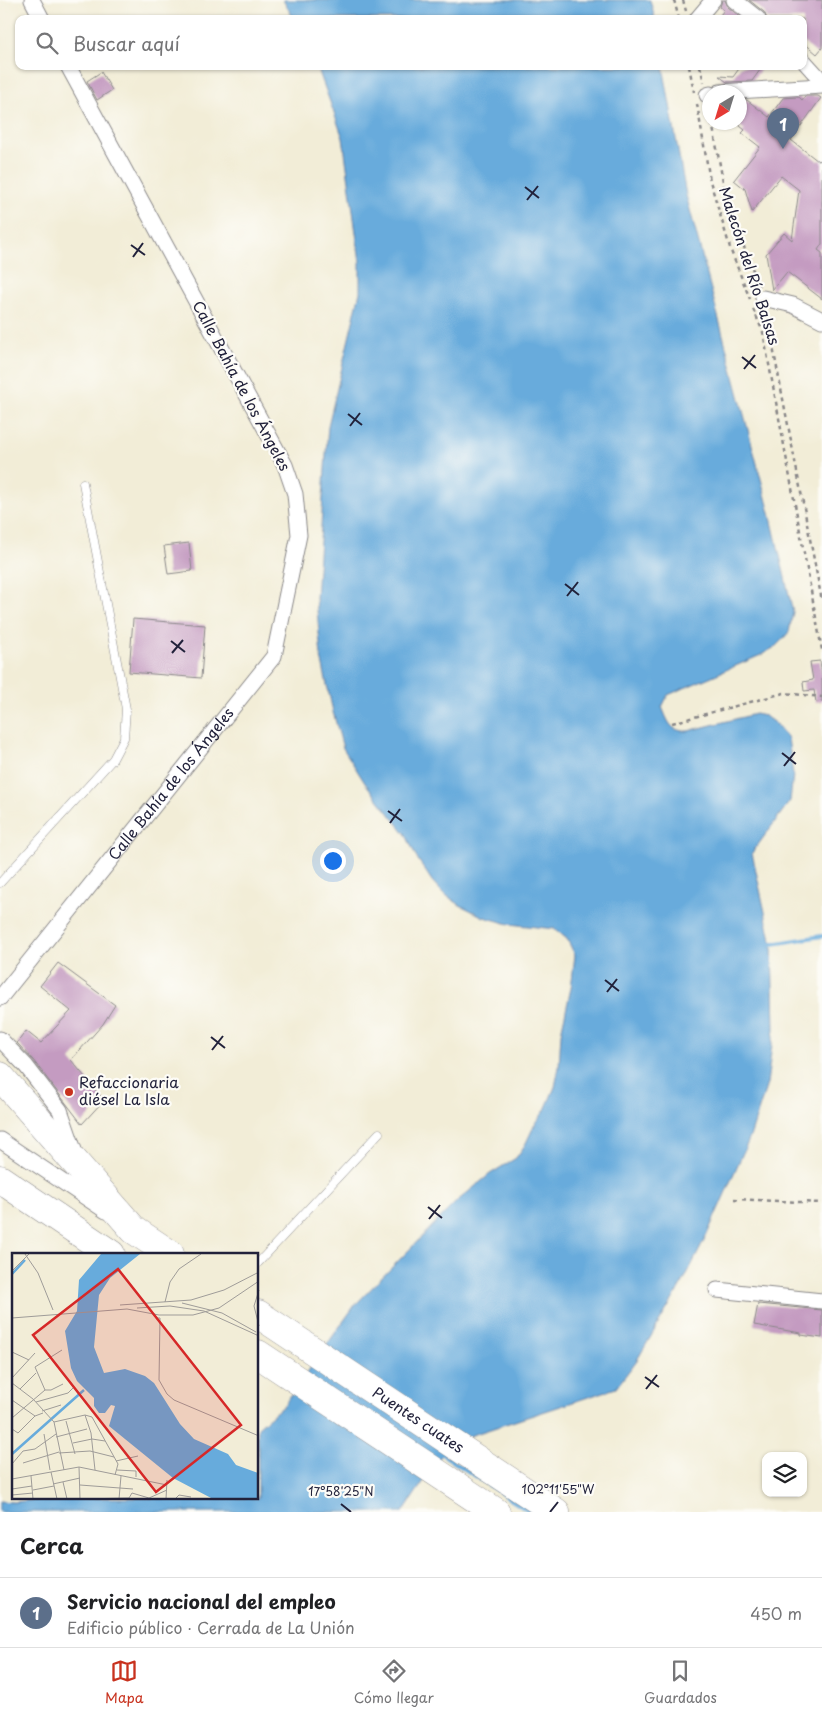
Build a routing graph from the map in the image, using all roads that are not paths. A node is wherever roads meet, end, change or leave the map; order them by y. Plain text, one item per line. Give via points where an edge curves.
1 (32, 0) edge
2 (713, 0) edge
3 (734, 0) edge
4 (40, 15) edge
5 (700, 15) edge
6 (753, 15) edge
7 (807, 64) edge
8 (70, 70) edge
9 (822, 81) edge
10 (822, 86) edge
11 (747, 91) edge
12 (763, 298) road end
13 (822, 320) edge
14 (83, 484) dead end
15 (0, 883) edge
16 (0, 998) edge
17 (0, 1039) edge
18 (0, 1076) edge
19 (379, 1133) dead end
20 (0, 1140) edge
21 (80, 1168) junction
22 (0, 1178) edge
23 (134, 1230) junction
24 (110, 1253) edge
25 (168, 1253) edge
26 (259, 1262) edge
27 (717, 1290) dead end
28 (822, 1301) edge
29 (259, 1315) edge
30 (259, 1355) edge
31 (496, 1512) edge
32 (556, 1512) edge

1 - 4 street
2 - 5 street
3 - 6 street
7 - 9 street
8 - 16 street, Calle Bahía de los Ángeles via 285,465 295,494 299,535 274,656
10 - 11 street
12 - 13 street via 793,305
14 - 15 lane via 126,709 124,738 113,759
17 - 21 street via 60,1110
18 - 21 highway
19 - 26 lane
20 - 23 street
21 - 23 highway
22 - 24 highway
23 - 25 highway
27 - 28 street
29 - 32 highway, Puentes cuates
30 - 31 highway

